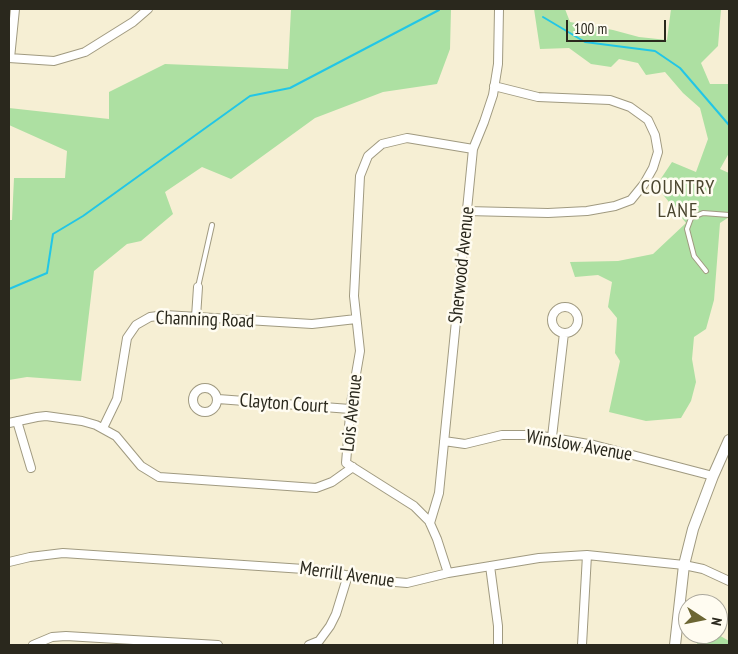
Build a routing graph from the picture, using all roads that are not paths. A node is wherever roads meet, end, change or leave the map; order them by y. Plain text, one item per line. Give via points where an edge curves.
1 (15, 9) edge
2 (147, 9) edge
3 (499, 9) edge
4 (10, 58) edge
5 (494, 86) junction
6 (473, 149) junction
7 (467, 211) junction
8 (729, 215) edge
9 (212, 225) dead end
10 (706, 271) dead end
11 (198, 287) joint
12 (196, 317) junction
13 (356, 319) junction
14 (564, 333) dead end
15 (218, 399) dead end
16 (350, 410) junction
17 (13, 422) edge
18 (103, 428) junction
19 (552, 437) junction
20 (729, 440) edge
21 (444, 441) junction
22 (353, 467) junction
23 (31, 468) dead end
24 (713, 476) junction
25 (430, 523) junction
26 (586, 555) junction
27 (9, 562) edge
28 (684, 565) junction
29 (490, 566) junction
30 (448, 573) junction
31 (348, 575) junction
32 (729, 581) edge
33 (320, 643) edge
34 (33, 645) edge
35 (218, 645) edge
36 (309, 645) edge
37 (498, 645) edge
38 (582, 645) edge
39 (675, 645) edge

1 - 4 street
2 - 4 street via 133,22 85,52 54,61
3 - 5 street, Sherwood Avenue via 498,64
5 - 6 street, Sherwood Avenue
5 - 7 street via 538,98 610,100 630,106 648,120 656,135 658,152 644,184 631,200 615,206 548,214
6 - 7 street, Sherwood Avenue
6 - 13 street, Lois Avenue via 407,138 382,144 368,156 360,176 354,296
7 - 21 street, Sherwood Avenue
8 - 10 lane via 703,213 691,218 687,229 694,256
9 - 11 lane
11 - 12 street
12 - 13 street, Channing Road via 312,324
12 - 18 street, Channing Road via 158,315 143,320 131,331 125,345 117,400
13 - 16 street, Lois Avenue via 360,351
14 - 19 street
15 - 16 street, Clayton Court
16 - 22 street, Lois Avenue via 346,463
17 - 18 street, Lois Avenue via 46,416 82,420
17 - 23 street
18 - 22 street, Lois Avenue via 121,442 141,466 159,477 316,488 332,482
19 - 21 street, Winslow Avenue via 502,435 465,444
19 - 24 street, Winslow Avenue via 594,444
20 - 24 street
21 - 25 street, Sherwood Avenue via 439,493
22 - 25 street via 414,506
24 - 28 street via 693,529
25 - 30 street
26 - 28 street, Merrill Avenue
26 - 29 street, Merrill Avenue
26 - 38 street
27 - 31 street, Merrill Avenue via 63,553 250,564
28 - 32 street, Merrill Avenue via 703,569
28 - 39 street
29 - 30 street, Merrill Avenue
29 - 37 street
30 - 31 street, Merrill Avenue via 407,583 381,582
31 - 33 street via 336,614
33 - 36 street
34 - 35 street via 52,637 66,636

